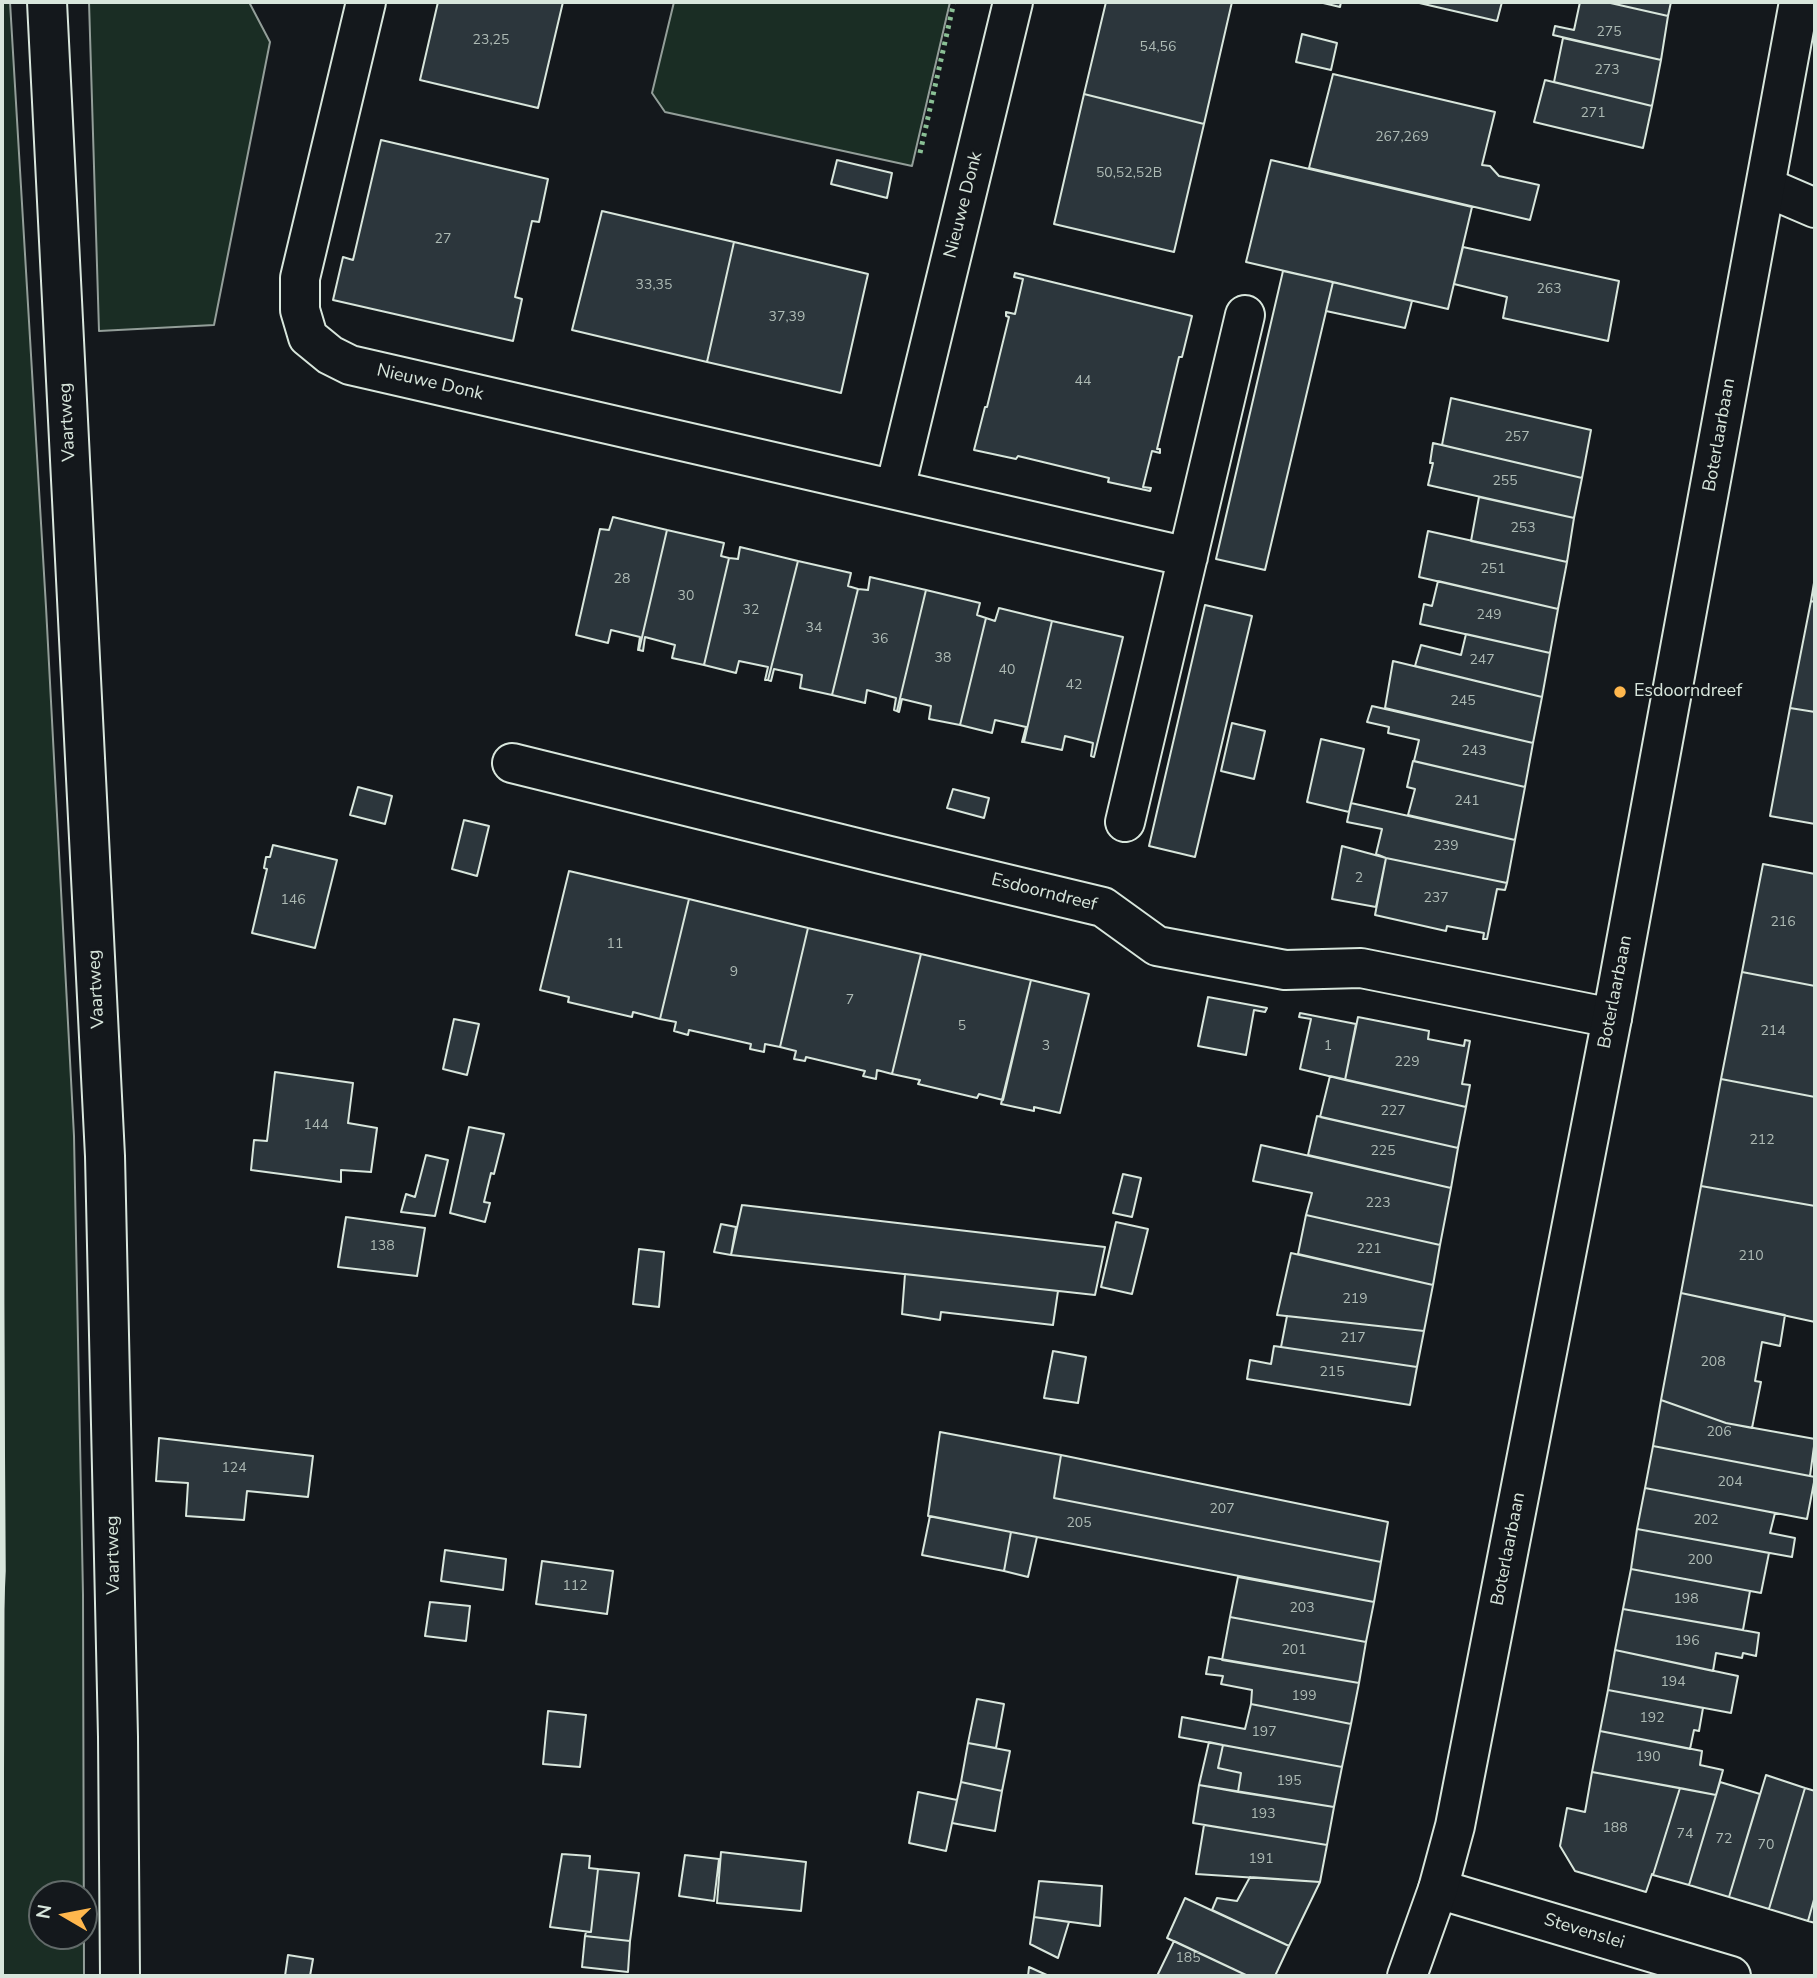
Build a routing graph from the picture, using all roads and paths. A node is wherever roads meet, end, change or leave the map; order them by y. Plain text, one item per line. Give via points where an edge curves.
1 (47, 2) edge
2 (366, 2) edge
3 (1013, 2) edge
4 (1799, 2) edge
5 (1766, 187) junction
6 (1815, 208) edge
7 (1245, 315) dead end
8 (895, 489) junction
9 (1188, 557) junction
10 (512, 763) dead end
11 (1125, 822) dead end
12 (1612, 1018) junction
13 (1438, 1889) junction
14 (120, 1976) edge
15 (1406, 1976) edge
16 (1731, 1976) edge

1 - 14 street, Vaartweg via 105,1156
2 - 8 street, Nieuwe Donk via 299,278 300,310 308,337 350,365
3 - 8 street, Nieuwe Donk
4 - 5 street, Boterlaarbaan
5 - 6 street
5 - 12 street, Boterlaarbaan
7 - 9 street
8 - 9 street, Nieuwe Donk
9 - 11 street
10 - 12 street, Esdoorndreef via 1103,906 1157,946 1285,970 1361,968
12 - 13 street, Boterlaarbaan via 1455,1826
13 - 15 street, Boterlaarbaan
13 - 16 street, Stevenslei

